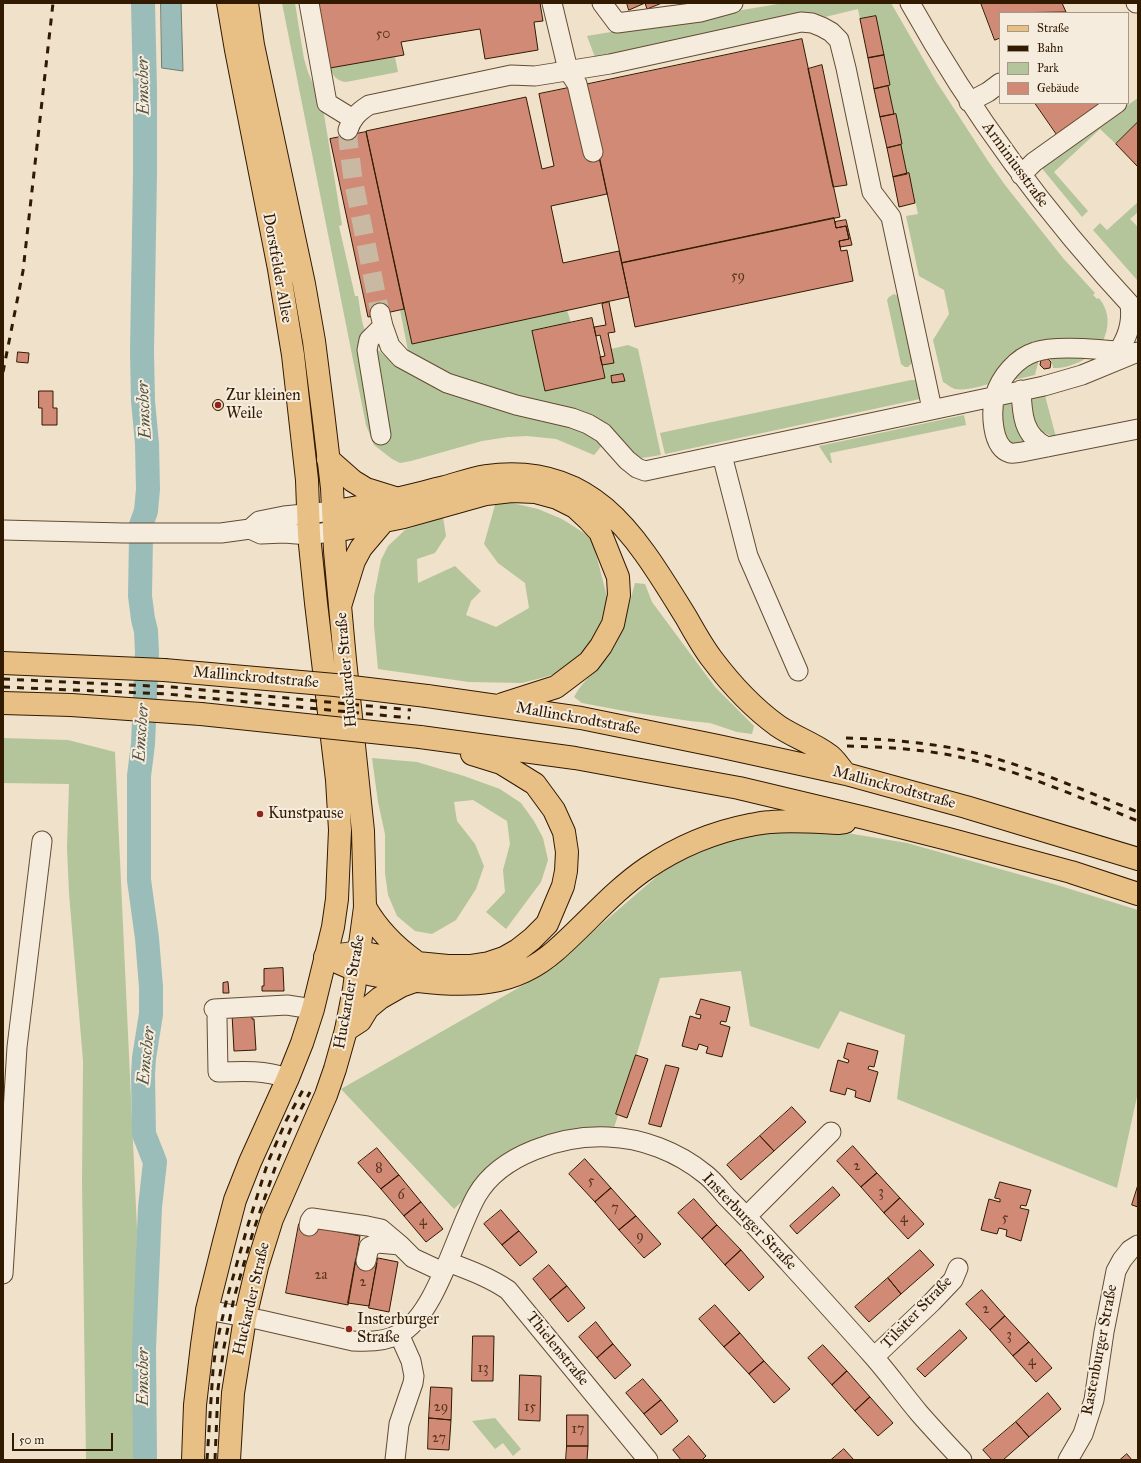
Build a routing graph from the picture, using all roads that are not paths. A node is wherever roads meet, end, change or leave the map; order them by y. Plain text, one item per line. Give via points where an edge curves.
1 (228, 3) edge
2 (247, 3) edge
3 (309, 3) edge
4 (552, 3) edge
5 (602, 3) edge
6 (733, 3) edge
7 (910, 3) edge
8 (568, 70) junction
9 (999, 84) edge
10 (969, 102) junction
11 (1116, 104) edge
12 (593, 152) dead end
13 (1020, 175) junction
14 (1134, 309) edge
15 (1131, 352) edge
16 (1021, 390) junction
17 (995, 396) junction
18 (932, 409) junction
19 (1138, 429) edge
20 (381, 435) dead end
21 (1048, 447) junction
22 (722, 455) junction
23 (328, 459) junction
24 (396, 499) junction
25 (334, 521) junction
26 (382, 522) junction
27 (309, 524) junction
28 (3, 530) edge
29 (340, 602) junction
30 (3, 663) edge
31 (798, 671) dead end
32 (3, 703) edge
33 (499, 706) junction
34 (420, 737) junction
35 (846, 774) junction
36 (866, 818) junction
37 (42, 841) dead end
38 (1138, 859) edge
39 (1138, 894) edge
40 (365, 907) junction
41 (325, 957) junction
42 (358, 961) junction
43 (416, 972) junction
44 (313, 1010) junction
45 (346, 1030) junction
46 (288, 1078) junction
47 (831, 1132) dead end
48 (747, 1216) junction
49 (309, 1226) dead end
50 (1138, 1245) edge
51 (399, 1253) junction
52 (366, 1261) dead end
53 (445, 1267) junction
54 (958, 1268) dead end
55 (3, 1274) edge
56 (207, 1310) junction
57 (245, 1318) junction
58 (399, 1334) junction
59 (874, 1357) junction
60 (193, 1460) edge
61 (229, 1460) edge
62 (395, 1460) edge
63 (648, 1460) edge
64 (962, 1460) edge
65 (1068, 1460) edge

1 - 27 main road, Dorstfelder Allee via 293,355 307,480
2 - 23 main road, Dorstfelder Allee via 253,45 304,284 314,341
3 - 8 street via 327,104 350,124 368,105 511,75 535,76
4 - 8 street
5 - 6 street via 616,23 700,12
7 - 10 street, Arminiusstraße
8 - 12 street via 577,84
8 - 18 street via 610,64 801,22 812,23 831,32 839,40 872,192 891,217
9 - 10 street
10 - 13 street, Arminiusstraße
11 - 13 street via 1034,162
13 - 14 street, Arminiusstraße via 1053,217
14 - 15 street via 1124,342
15 - 16 street via 1106,366 1082,375
15 - 17 street via 1084,348 1054,348 1035,352 1019,360 1008,372
16 - 17 street
16 - 21 street via 1024,421 1029,432 1039,443
17 - 18 street
17 - 21 street via 994,432 1002,447 1010,453
18 - 22 street
19 - 21 street
20 - 22 street via 366,350 369,340 382,320 390,346 401,358 421,370 482,395 588,424 603,433 637,468 645,471
22 - 31 street via 748,556
23 - 24 main road via 366,489
23 - 25 main road, Dorstfelder Allee
24 - 25 main road via 354,508
24 - 35 main road via 485,476 514,474 537,476 570,485 594,499 616,518 638,543 711,658 738,689 778,726 830,755
25 - 26 main road
25 - 27 street
25 - 29 main road, Huckarder Straße
26 - 29 main road via 354,561
26 - 33 main road via 486,494 535,492 557,498 575,507 600,532 618,577 619,595 614,624 602,646 589,662 556,687
27 - 28 street via 284,516 259,521 250,529 220,533
27 - 41 main road, Huckarder Straße via 337,780 340,830 337,900
29 - 40 main road, Huckarder Straße via 363,830
30 - 33 main road, Mallinckrodtstraße, bridge via 180,671 335,685
32 - 34 main road, bridge via 201,714
33 - 35 main road, Mallinckrodtstraße via 596,721
34 - 36 main road via 575,758 739,788
34 - 43 main road via 501,763 535,784 554,810 564,832 567,852 566,871 557,903 547,924 532,940 504,958 490,963 448,966
35 - 38 main road, Mallinckrodtstraße
36 - 39 main road via 1071,872
36 - 43 main road via 838,823 770,822 707,837 647,868 615,894 554,952 518,974 485,983 458,985
37 - 55 street via 17,1047
40 - 42 main road, Huckarder Straße
40 - 43 main road via 372,920
41 - 42 main road
41 - 44 main road, Huckarder Straße
42 - 43 main road via 376,976
42 - 45 main road, Huckarder Straße
43 - 45 main road via 401,986 380,998 368,1008 360,1021
44 - 46 main road, Huckarder Straße
44 - 46 street via 287,1005 215,1014 218,1072 257,1071
45 - 57 main road, Huckarder Straße via 326,1096 272,1219
46 - 56 main road, Huckarder Straße via 235,1200
47 - 48 street
48 - 53 street, Insterburger Straße via 705,1174 673,1153 635,1140 579,1138 544,1145 493,1174 477,1194
48 - 59 street, Insterburger Straße
49 - 51 street via 312,1218 381,1229
50 - 65 street, Rastenburger Straße via 1130,1250 1116,1271 1094,1400 1083,1434
51 - 52 street via 378,1243 369,1247
51 - 53 street, Thielenstraße
53 - 58 street, Insterburger Straße via 428,1303 411,1326
53 - 63 street, Thielenstraße via 476,1273 508,1290
54 - 59 street, Tilsiter Straße via 953,1280
56 - 57 street, Insterburger Straße
56 - 60 main road, Huckarder Straße via 195,1405
57 - 58 street, Insterburger Straße via 359,1342 382,1340
57 - 61 main road, Huckarder Straße via 233,1394
58 - 62 street via 411,1360 414,1376 399,1424
59 - 64 street, Insterburger Straße via 918,1412

